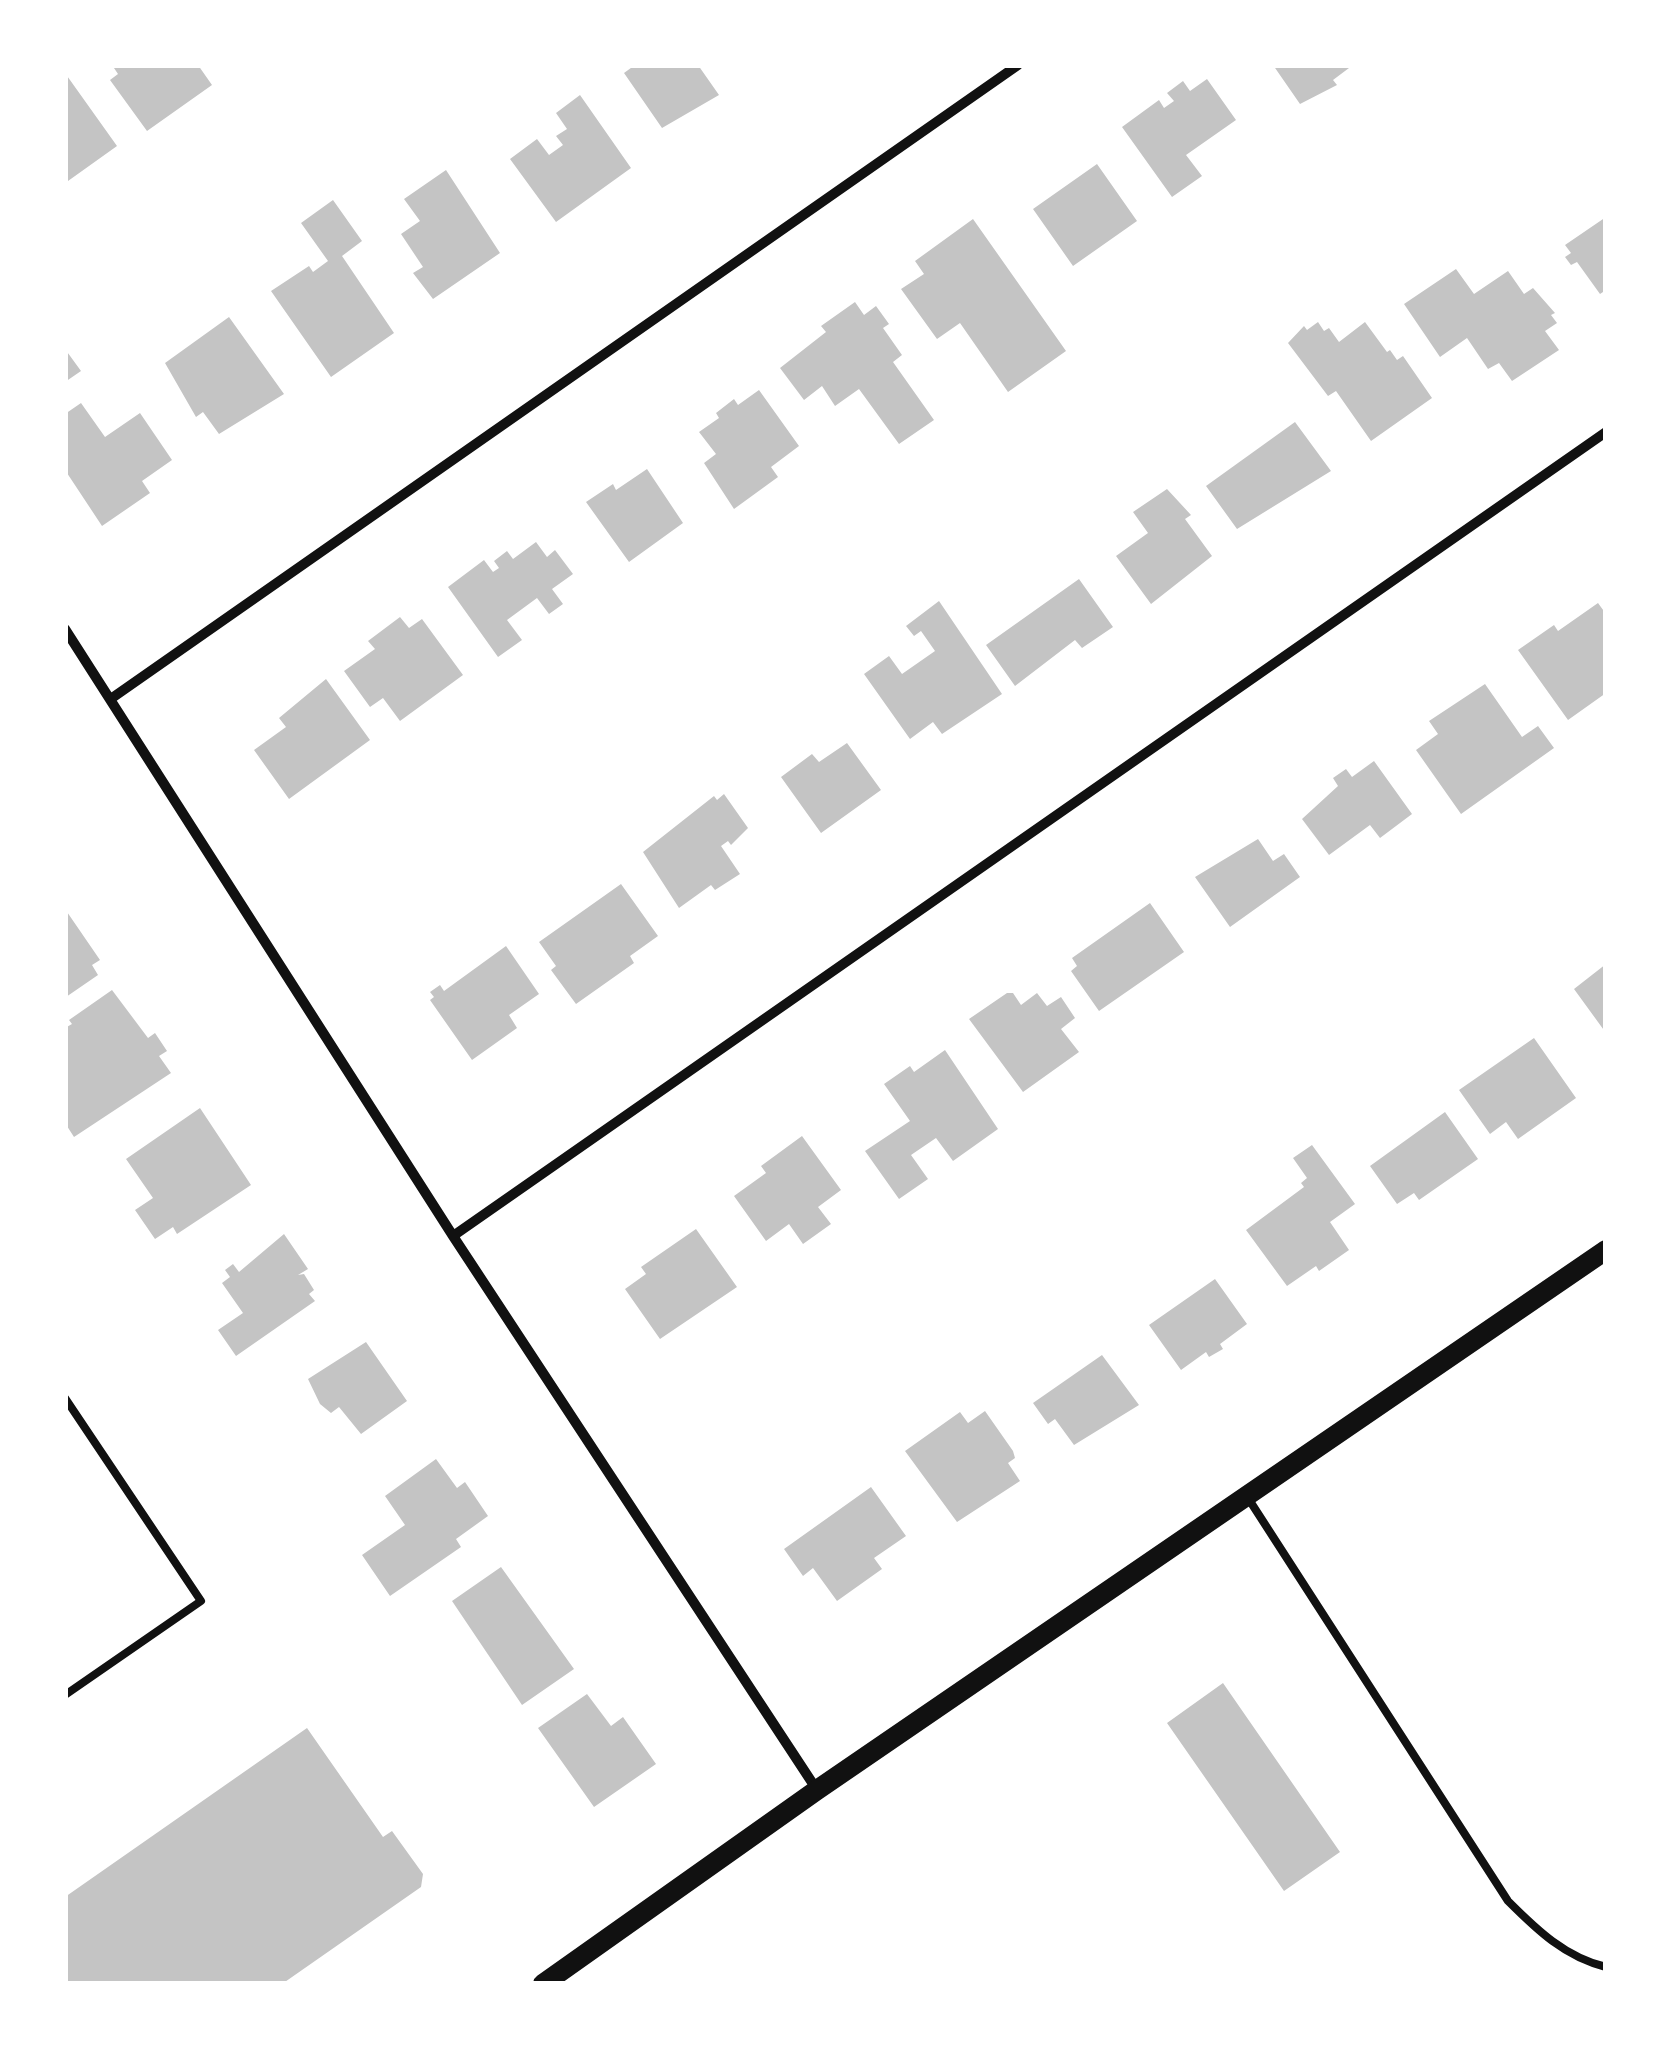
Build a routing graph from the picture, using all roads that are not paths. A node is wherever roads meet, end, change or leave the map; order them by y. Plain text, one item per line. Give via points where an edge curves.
1 (1018, 65) edge
2 (1606, 432) edge
3 (65, 629) edge
4 (112, 698) junction
5 (453, 1236) junction
6 (1606, 1250) edge
7 (65, 1398) edge
8 (1246, 1496) junction
9 (65, 1695) edge
10 (817, 1790) junction
11 (1606, 1967) edge
12 (543, 1984) edge

1 - 4 street
2 - 5 street
3 - 4 street
4 - 5 street
5 - 10 street
6 - 8 main road
7 - 9 lane via 201,1600
8 - 10 main road
8 - 11 lane via 1508,1901 1568,1952
10 - 12 main road

